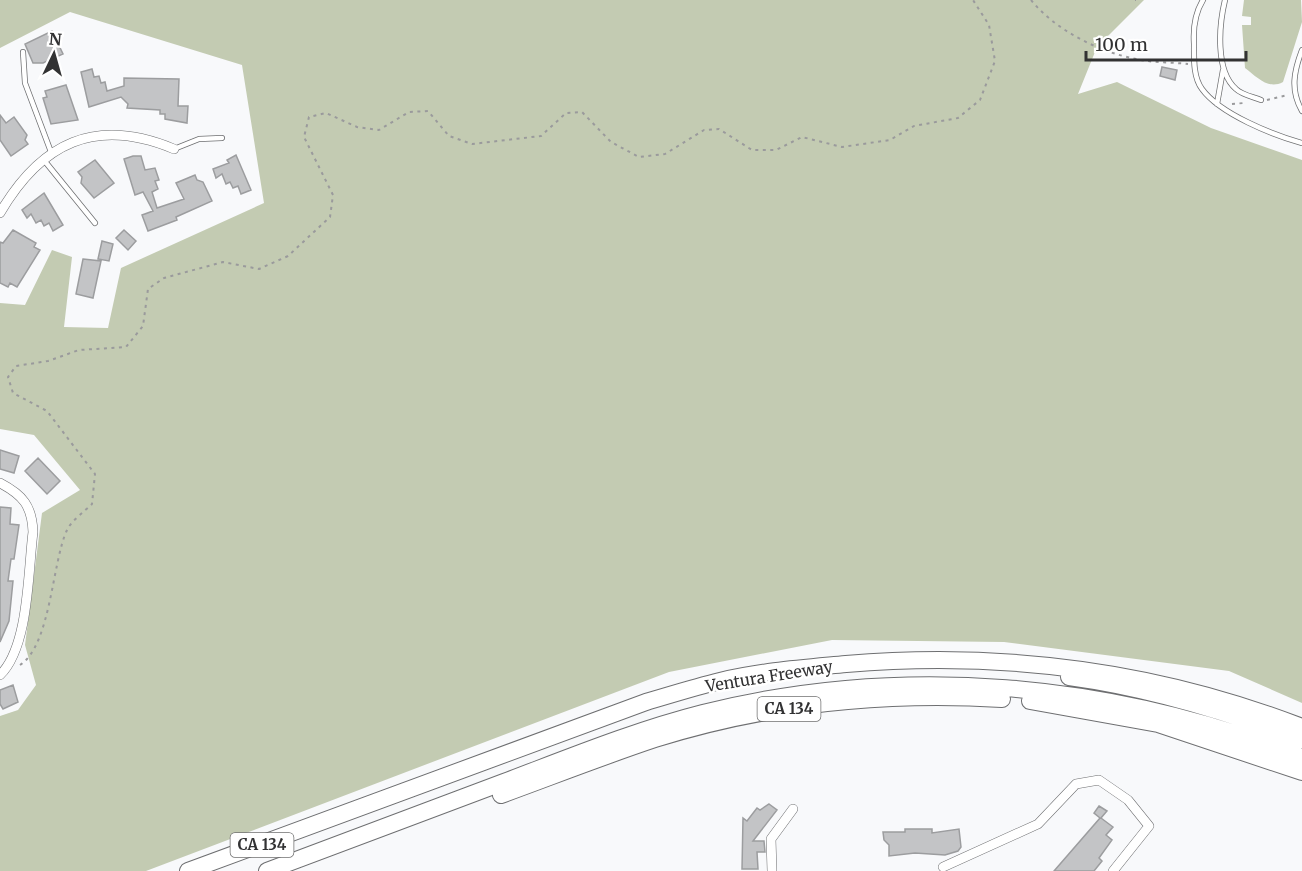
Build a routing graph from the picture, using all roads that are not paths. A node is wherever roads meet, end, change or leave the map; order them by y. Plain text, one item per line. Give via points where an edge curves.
1 (1203, 0) edge
2 (1225, 0) edge
3 (1302, 50) edge
4 (23, 52) dead end
5 (1223, 70) junction
6 (1261, 100) dead end
7 (1217, 104) junction
8 (1302, 111) edge
9 (222, 138) dead end
10 (1302, 143) edge
11 (174, 148) joint
12 (47, 155) junction
13 (0, 213) edge
14 (95, 223) dead end
15 (0, 483) edge
16 (866, 662) junction
17 (3, 672) edge
18 (1302, 727) edge
19 (1302, 740) edge
20 (1302, 757) edge
21 (1302, 772) edge
22 (793, 808) dead end
23 (335, 818) junction
24 (943, 867) dead end
25 (188, 871) edge
26 (219, 871) edge
27 (267, 871) edge
28 (292, 871) edge
29 (772, 871) edge
30 (1113, 871) edge

1 - 7 lane via 1193,31 1194,64 1201,88
2 - 5 lane
3 - 8 lane via 1293,76
4 - 12 lane via 25,83
5 - 6 lane via 1236,90
5 - 7 lane
7 - 10 lane via 1256,126
9 - 11 lane via 199,139
11 - 12 street via 121,135 86,138
12 - 13 street via 23,177
12 - 14 lane
15 - 17 street via 27,503 33,532 18,644
16 - 18 highway, Ventura Freeway / CA 134 via 1022,661 1102,670 1249,706
16 - 19 highway via 881,669 962,668 1040,673 1139,689 1216,709
16 - 23 highway, Ventura Freeway / CA 134 via 721,681 646,702
20 - 27 highway via 1179,717 1089,697 970,685 843,689 768,700 664,724
21 - 28 highway, CA 134 via 1158,724 1033,701 948,696 869,699 780,711 656,739
22 - 29 street via 771,839
23 - 25 highway, Ventura Freeway / CA 134
23 - 26 highway via 305,839
24 - 30 street via 1038,824 1076,783 1099,780 1128,800 1149,826

